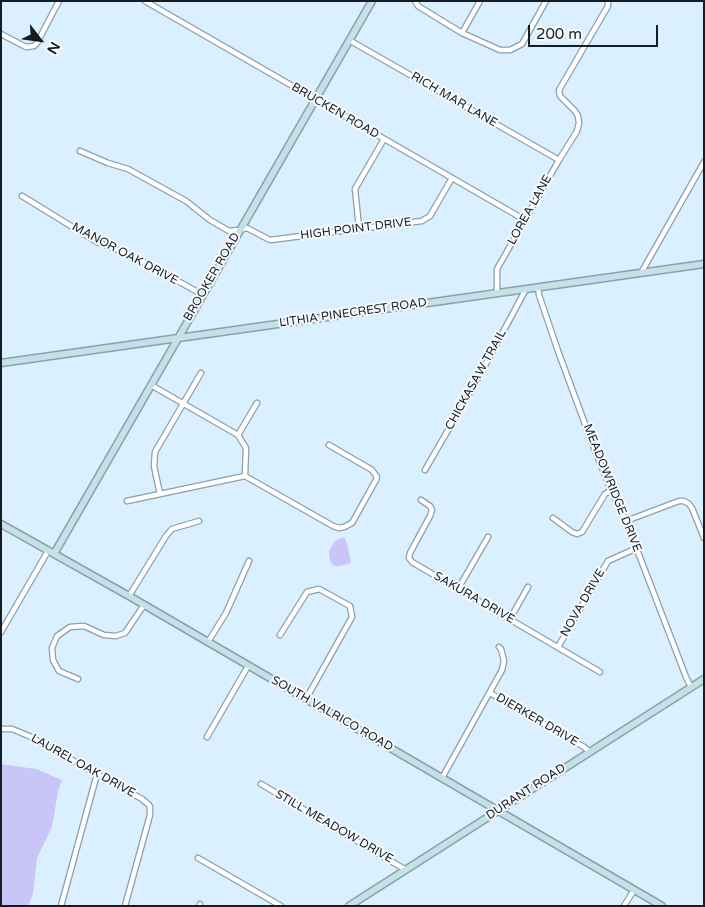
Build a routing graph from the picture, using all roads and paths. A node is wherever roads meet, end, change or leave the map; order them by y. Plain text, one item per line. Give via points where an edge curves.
1 (59, 1) edge
2 (145, 1) edge
3 (372, 1) edge
4 (415, 1) edge
5 (480, 1) edge
6 (546, 1) edge
7 (608, 1) edge
8 (462, 33) junction
9 (1, 34) edge
10 (349, 40) junction
11 (315, 100) junction
12 (384, 139) junction
13 (80, 151) dead end
14 (559, 160) junction
15 (704, 162) edge
16 (452, 178) junction
17 (22, 196) dead end
18 (525, 220) junction
19 (359, 228) junction
20 (240, 230) junction
21 (704, 264) edge
22 (641, 273) junction
23 (538, 287) junction
24 (526, 289) junction
25 (497, 293) junction
26 (203, 295) junction
27 (178, 338) junction
28 (1, 362) edge
29 (201, 373) dead end
30 (151, 385) junction
31 (257, 403) dead end
32 (183, 404) junction
33 (238, 435) junction
34 (329, 445) dead end
35 (425, 470) dead end
36 (245, 476) junction
37 (611, 490) junction
38 (160, 494) junction
39 (421, 500) dead end
40 (127, 501) dead end
41 (554, 518) dead end
42 (199, 521) dead end
43 (626, 521) junction
44 (1, 524) edge
45 (488, 537) dead end
46 (704, 538) edge
47 (637, 548) junction
48 (51, 552) junction
49 (248, 561) dead end
50 (528, 587) dead end
51 (458, 589) junction
52 (129, 596) junction
53 (144, 605) junction
54 (510, 620) junction
55 (1, 632) edge
56 (280, 635) dead end
57 (208, 642) junction
58 (558, 647) junction
59 (499, 648) dead end
60 (248, 666) junction
61 (600, 672) dead end
62 (78, 679) dead end
63 (704, 679) edge
64 (691, 687) junction
65 (490, 693) junction
66 (306, 699) junction
67 (1, 729) edge
68 (207, 737) dead end
69 (590, 752) junction
70 (97, 774) junction
71 (442, 778) junction
72 (261, 784) dead end
73 (498, 811) junction
74 (198, 858) dead end
75 (406, 870) junction
76 (634, 890) junction
77 (61, 906) edge
78 (125, 906) edge
79 (281, 906) edge
80 (349, 906) edge
81 (624, 906) edge
82 (662, 906) edge

1 - 9 street via 34,46 26,47
2 - 11 street, BRUCKEN ROAD
3 - 10 street, BROOKER ROAD
4 - 8 street
5 - 8 street
6 - 8 street via 522,44 510,50 500,50
7 - 14 street, LOREA LANE via 559,90 560,96 575,111 579,123
10 - 11 street, BROOKER ROAD
10 - 14 street, RICH MAR LANE
11 - 12 street, BRUCKEN ROAD
11 - 20 street, BROOKER ROAD
12 - 16 street, BRUCKEN ROAD
12 - 19 street via 355,189
13 - 20 street, HIGH POINT DRIVE via 128,169 186,201 229,231
14 - 18 street, LOREA LANE
15 - 22 street
16 - 18 street, BRUCKEN ROAD
16 - 19 street, HIGH POINT DRIVE via 430,216 422,220
17 - 26 street, MANOR OAK DRIVE via 97,242 133,256
18 - 25 street, LOREA LANE via 497,269
19 - 20 street, HIGH POINT DRIVE via 270,240 247,228
20 - 26 street, BROOKER ROAD
21 - 22 street, LITHIA PINECREST ROAD
22 - 23 street, LITHIA PINECREST ROAD
23 - 24 street, LITHIA PINECREST ROAD
23 - 37 street, MEADOWRIDGE DRIVE via 558,351
24 - 25 street, LITHIA PINECREST ROAD
24 - 35 street, CHICKASAW TRAIL
25 - 27 street, LITHIA PINECREST ROAD
26 - 27 street, BROOKER ROAD
27 - 28 street, LITHIA PINECREST ROAD
27 - 30 street, BROOKER ROAD
29 - 32 street
30 - 32 street
30 - 48 street, BROOKER ROAD
31 - 33 street
32 - 33 street
32 - 38 street via 155,452 154,466
33 - 36 street via 246,448
34 - 36 street via 377,476 352,523 347,526 332,526
36 - 38 street
37 - 41 street via 605,494 582,532 572,532
37 - 43 street, MEADOWRIDGE DRIVE
38 - 40 street
39 - 51 street, SAKURA DRIVE via 432,510 409,558
42 - 52 street via 172,530 166,536
43 - 46 street via 684,501 692,508
43 - 47 street, MEADOWRIDGE DRIVE
44 - 48 street, SOUTH VALRICO ROAD
45 - 51 street
47 - 58 street, NOVA DRIVE via 608,561
47 - 64 street, MEADOWRIDGE DRIVE
48 - 52 street, SOUTH VALRICO ROAD
48 - 55 street
49 - 57 street via 226,613
50 - 54 street
51 - 54 street, SAKURA DRIVE
52 - 53 street, SOUTH VALRICO ROAD
53 - 57 street, SOUTH VALRICO ROAD
53 - 62 street via 125,634 104,635 84,626 70,627 57,636 52,648 58,671
54 - 58 street, SAKURA DRIVE
56 - 66 street via 307,592 319,588 350,606 352,617
57 - 60 street, SOUTH VALRICO ROAD
58 - 61 street, SAKURA DRIVE
59 - 65 street via 504,661
60 - 66 street, SOUTH VALRICO ROAD
60 - 68 street
63 - 64 street, DURANT ROAD
64 - 69 street, DURANT ROAD
65 - 69 street, DIERKER DRIVE
65 - 71 street, DIERKER DRIVE
66 - 71 street, SOUTH VALRICO ROAD
67 - 70 street, LAUREL OAK DRIVE via 12,729 29,736
69 - 73 street, DURANT ROAD
70 - 77 street
70 - 78 street, LAUREL OAK DRIVE via 142,799 150,807
71 - 73 street, SOUTH VALRICO ROAD
72 - 75 street, STILL MEADOW DRIVE
73 - 75 street, DURANT ROAD
73 - 76 street, SOUTH VALRICO ROAD
74 - 79 street
75 - 80 street, DURANT ROAD
76 - 81 street
76 - 82 street, SOUTH VALRICO ROAD

